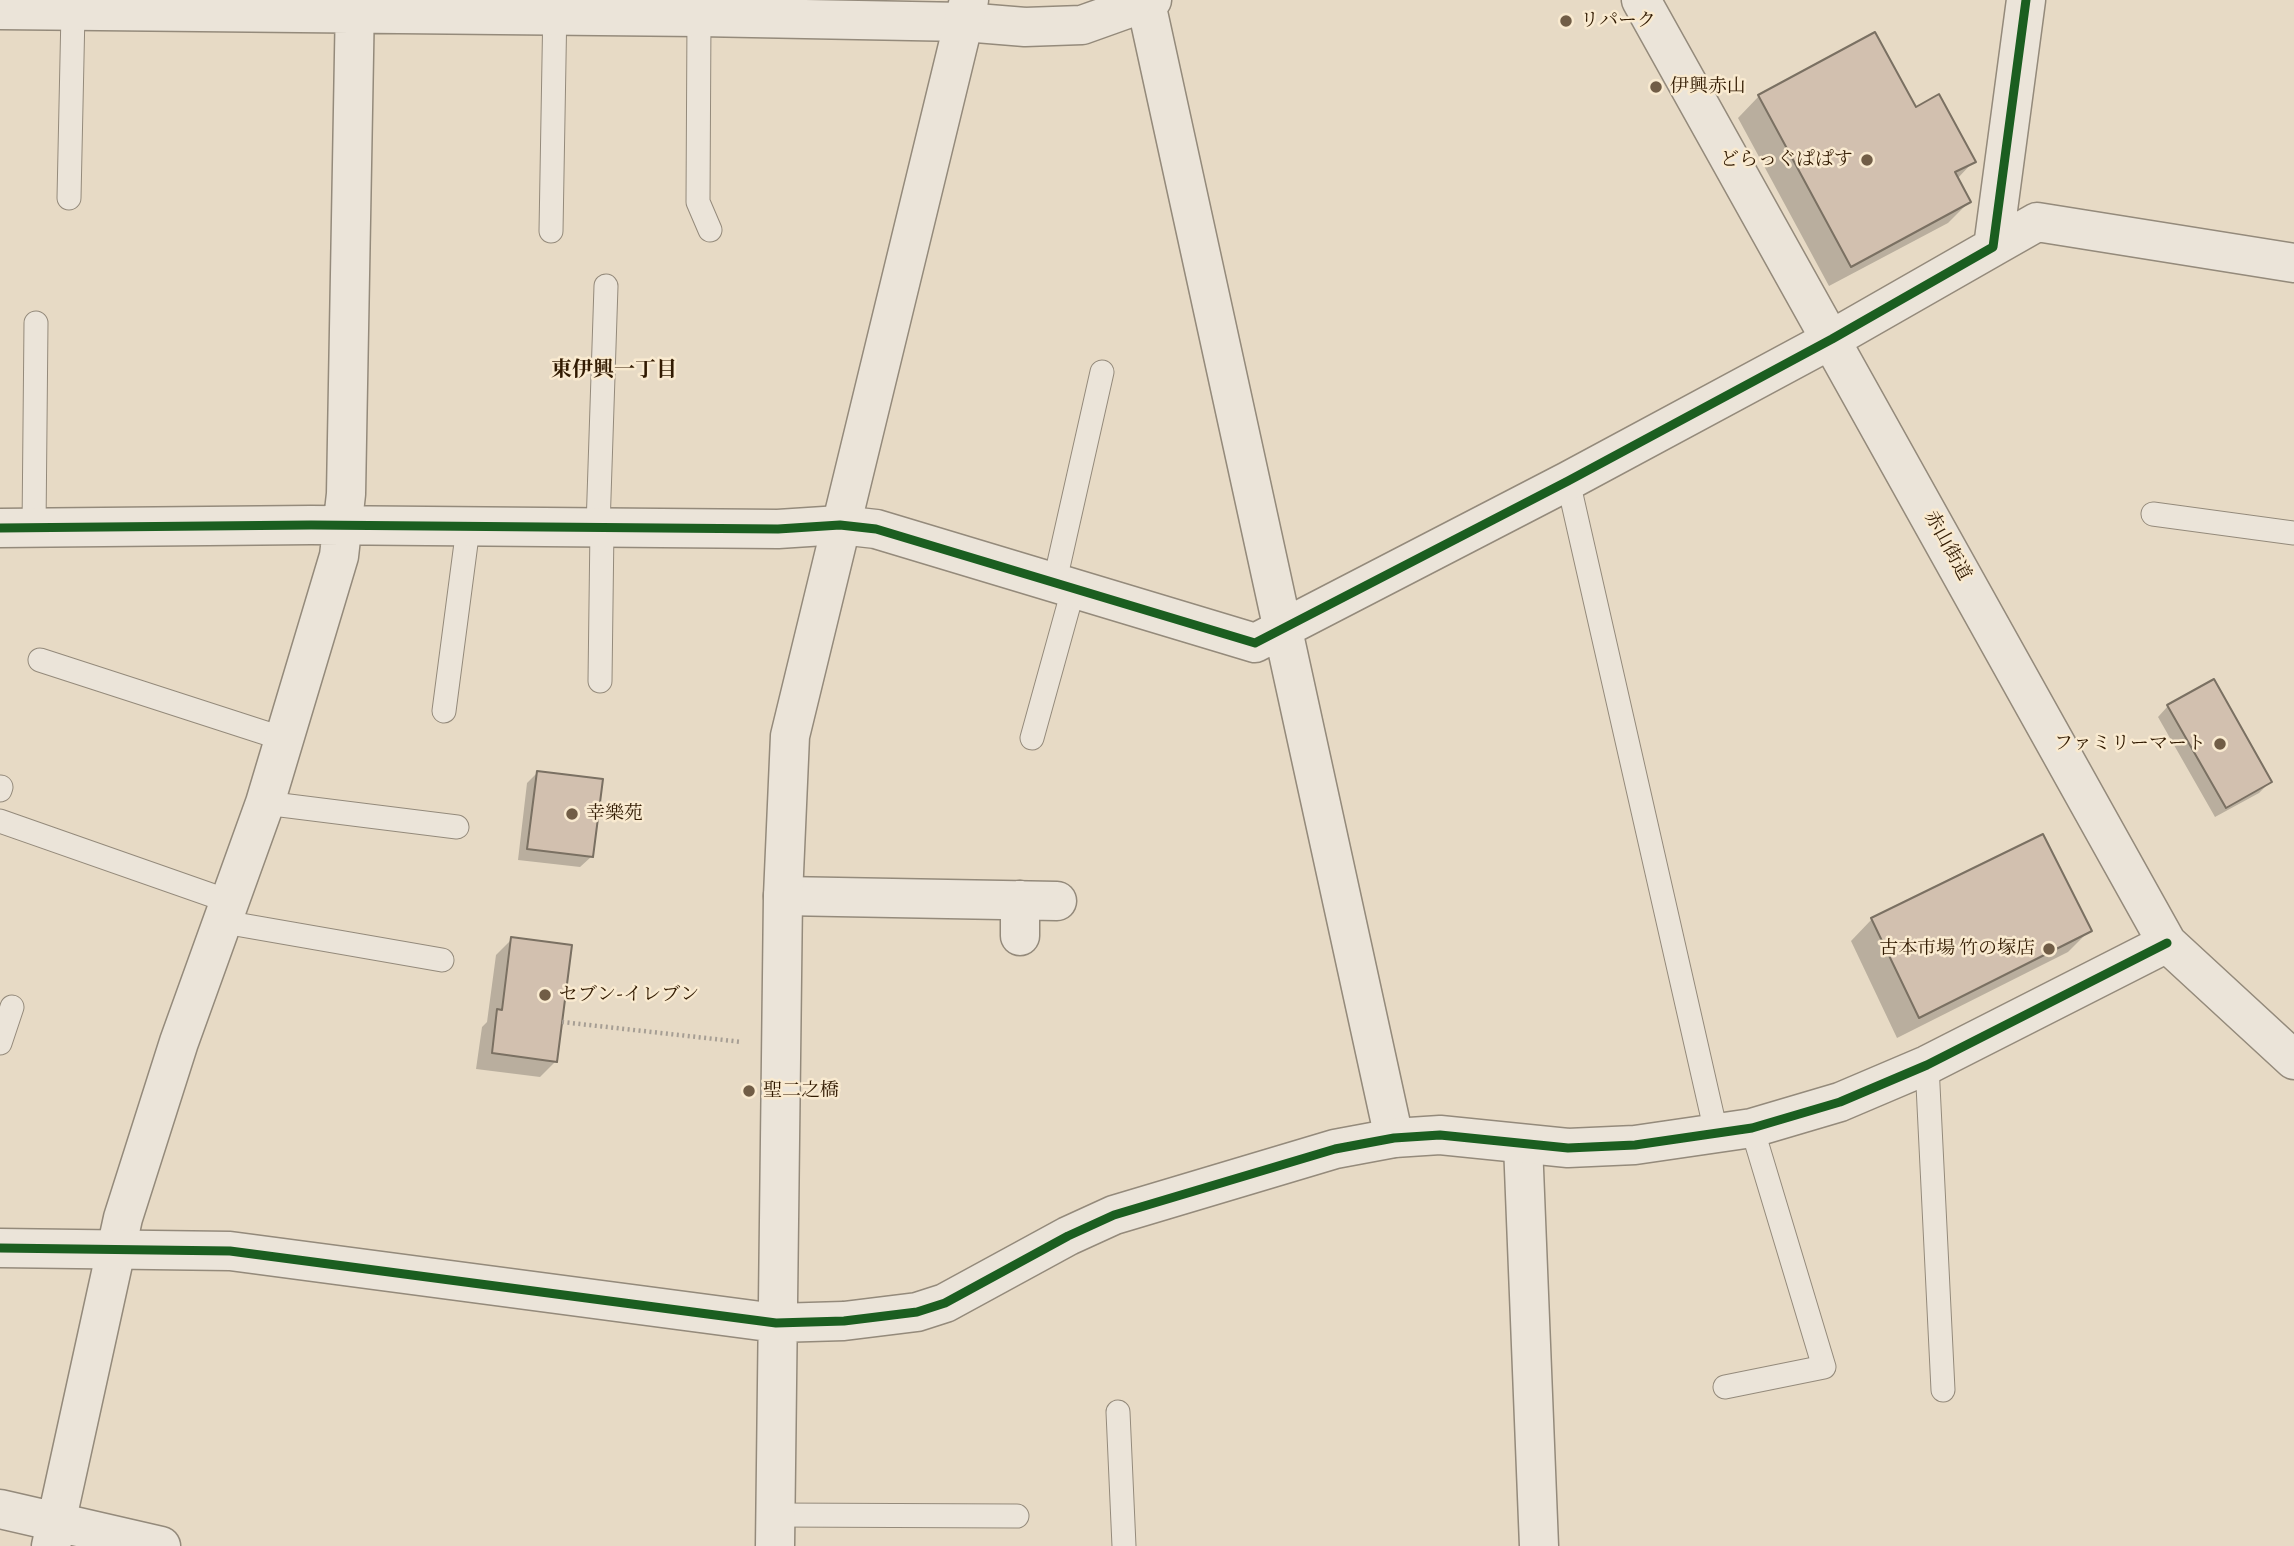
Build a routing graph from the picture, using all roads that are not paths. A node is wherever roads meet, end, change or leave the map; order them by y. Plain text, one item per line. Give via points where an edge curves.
1 (1641, 0) edge
2 (2026, 0) edge
3 (1149, 1) edge
4 (157, 6) edge
5 (355, 7) edge
6 (555, 7) edge
7 (0, 10) edge
8 (966, 11) edge
9 (73, 12) junction
10 (699, 17) junction
11 (69, 198) dead end
12 (710, 229) dead end
13 (551, 231) dead end
14 (1993, 247) junction
15 (2294, 263) edge
16 (606, 286) dead end
17 (36, 323) dead end
18 (1832, 339) junction
19 (1102, 372) dead end
20 (1569, 481) junction
21 (2153, 514) dead end
22 (840, 525) junction
23 (344, 526) junction
24 (600, 527) junction
25 (17, 528) edge
26 (468, 528) junction
27 (2294, 533) edge
28 (1064, 587) junction
29 (1285, 629) junction
30 (40, 660) dead end
31 (600, 681) dead end
32 (444, 711) dead end
33 (1032, 738) dead end
34 (284, 739) junction
35 (265, 803) junction
36 (0, 821) edge
37 (457, 827) dead end
38 (783, 896) junction
39 (227, 912) junction
40 (1032, 912) dead end
41 (2167, 943) junction
42 (442, 960) dead end
43 (12, 1007) dead end
44 (0, 1043) edge
45 (2294, 1060) edge
46 (1927, 1065) junction
47 (1734, 1130) junction
48 (1394, 1138) junction
49 (1524, 1144) junction
50 (0, 1248) edge
51 (116, 1252) junction
52 (776, 1323) junction
53 (1725, 1387) dead end
54 (1943, 1390) dead end
55 (1118, 1412) dead end
56 (0, 1509) edge
57 (1017, 1517) dead end
58 (774, 1531) edge
59 (53, 1534) edge
60 (161, 1546) edge
61 (1124, 1546) edge
62 (1539, 1546) edge

1 - 18 street, 赤山街道
2 - 14 street
3 - 8 street via 1082,25 1025,27
3 - 29 street
4 - 5 street
4 - 9 street
5 - 6 street
5 - 23 street
6 - 10 street
6 - 13 lane
7 - 9 street
8 - 10 street
8 - 22 street
9 - 11 lane
10 - 12 lane via 698,202
14 - 15 street via 2038,222
14 - 18 street
16 - 24 lane
17 - 25 lane
18 - 20 street
18 - 41 street, 赤山街道
19 - 28 lane
20 - 29 street
20 - 47 lane
21 - 27 lane
22 - 24 street
22 - 28 street via 876,529
22 - 38 street via 790,736
23 - 25 street
23 - 26 street
23 - 34 street via 340,556
24 - 26 street
24 - 31 lane
26 - 32 lane
28 - 29 street via 1255,643
28 - 33 lane
29 - 48 street
30 - 34 lane
34 - 35 street
35 - 37 lane
35 - 39 street
36 - 39 lane
38 - 40 street
38 - 52 street
39 - 42 lane
39 - 51 street via 179,1042
41 - 45 street, 赤山街道
41 - 46 street
43 - 44 lane
46 - 47 street via 1840,1102
46 - 54 lane
47 - 49 street via 1635,1145 1568,1148
47 - 53 lane via 1824,1367
48 - 49 street via 1440,1135
48 - 52 street via 1335,1149 1114,1215 945,1303 917,1312
49 - 62 street
50 - 51 street
51 - 52 street via 230,1251
51 - 59 street
52 - 58 street
55 - 61 lane
56 - 59 street
57 - 58 lane
59 - 60 street

